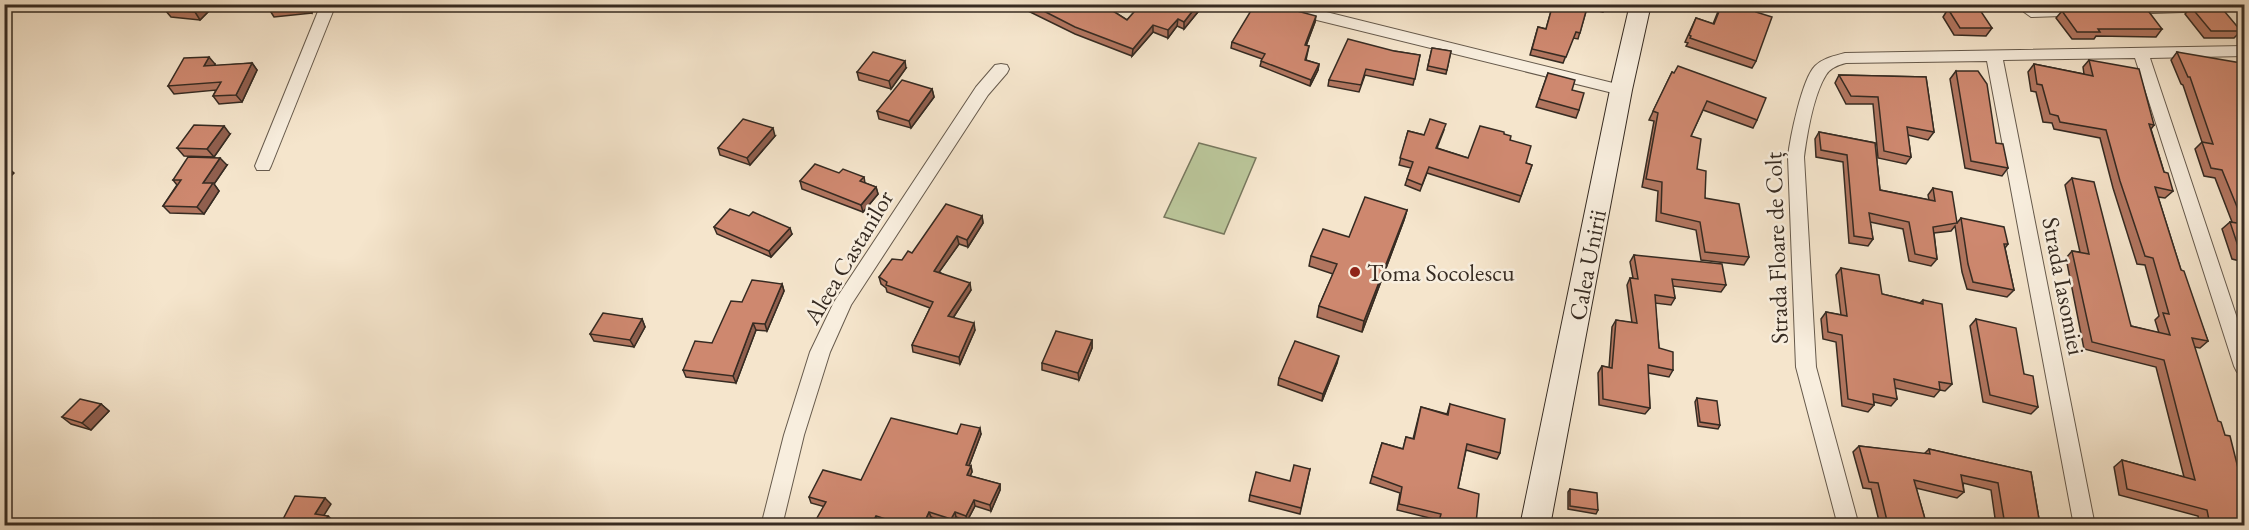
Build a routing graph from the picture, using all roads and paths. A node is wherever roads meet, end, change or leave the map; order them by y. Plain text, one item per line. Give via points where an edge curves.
1 (329, 4) edge
2 (1272, 4) edge
3 (1641, 4) edge
4 (2244, 5) edge
5 (2031, 12) dead end
6 (2244, 51) edge
7 (2141, 53) junction
8 (1994, 55) junction
9 (1000, 69) dead end
10 (1621, 90) junction
11 (263, 166) dead end
12 (2244, 366) edge
13 (771, 525) edge
14 (1535, 525) edge
15 (1849, 525) edge
16 (2085, 525) edge

1 - 11 street
2 - 10 street
3 - 10 main road, Calea Unirii
4 - 5 street
6 - 7 street, Strada Floare de Colț
7 - 8 street, Strada Floare de Colț
7 - 12 street
8 - 15 street, Strada Floare de Colț via 1845,58 1829,63 1820,71 1800,126 1796,157 1806,367
8 - 16 street, Strada Iasomiei
9 - 13 street, Aleea Castanilor via 843,302 820,351
10 - 14 main road, Calea Unirii

